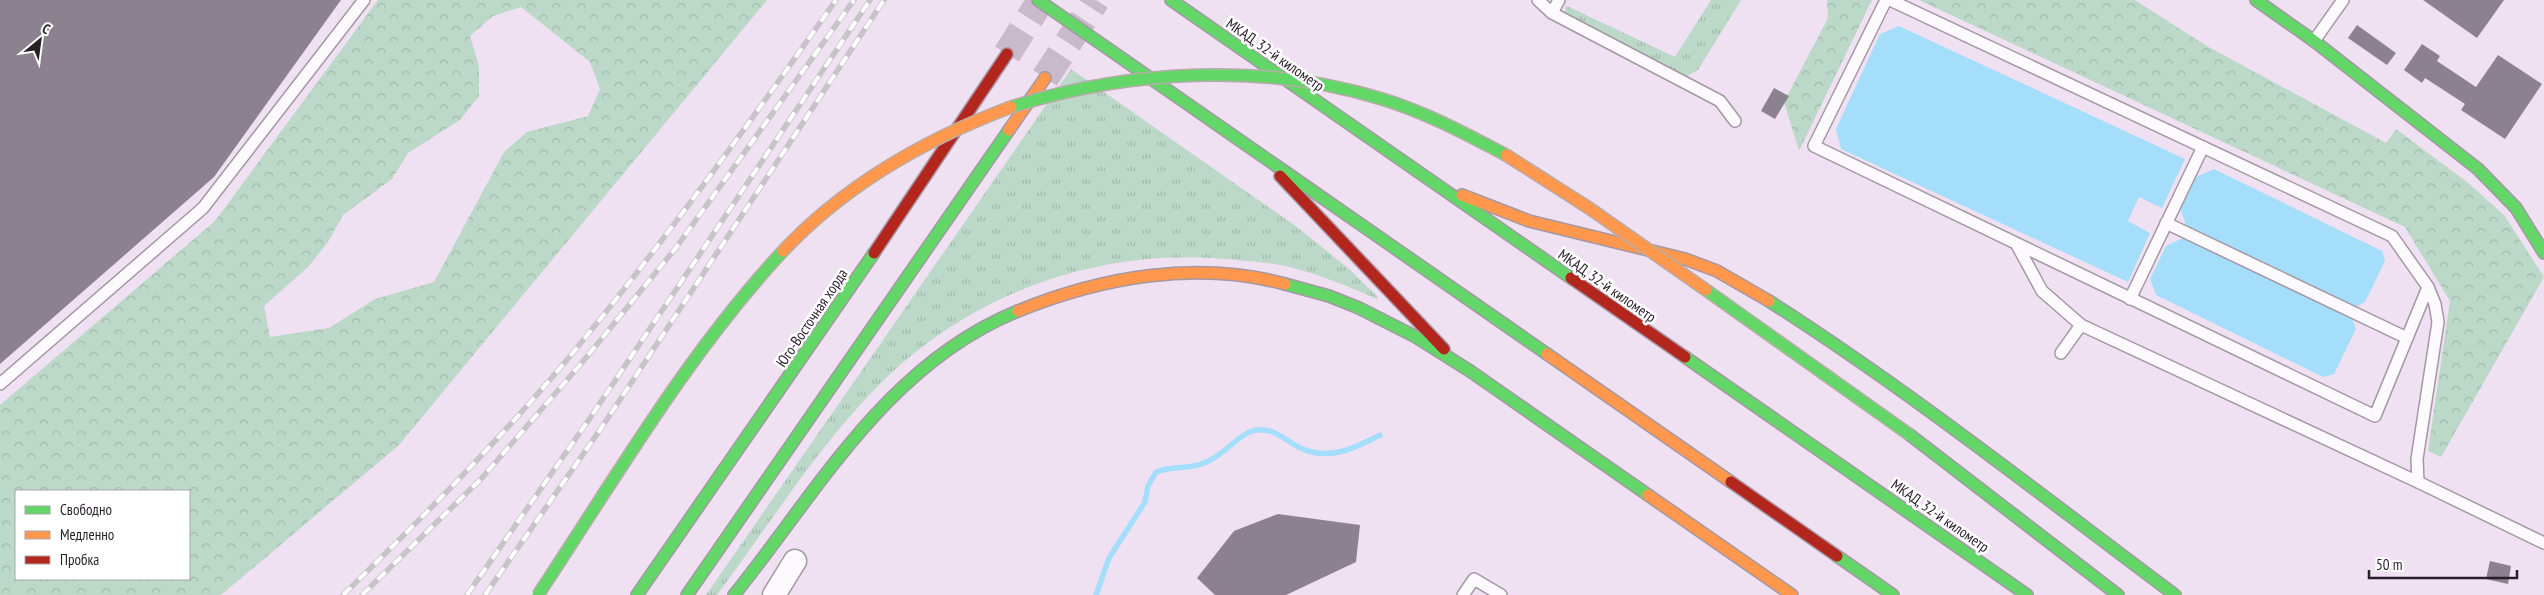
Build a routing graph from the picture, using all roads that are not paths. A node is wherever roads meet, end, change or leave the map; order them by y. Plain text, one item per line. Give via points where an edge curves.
1 (364, 0) edge
2 (1038, 0) edge
3 (1171, 0) edge
4 (1538, 0) edge
5 (1559, 0) edge
6 (1886, 0) edge
7 (1890, 0) edge
8 (2256, 0) edge
9 (2343, 0) edge
10 (1552, 13) junction
11 (2314, 41) junction
12 (1007, 54) tunnel mouth
13 (1045, 78) tunnel mouth
14 (1735, 121) dead end
15 (2202, 147) junction
16 (1254, 149) junction
17 (1426, 179) junction
18 (2166, 223) junction
19 (2017, 245) junction
20 (2544, 253) edge
21 (2428, 287) junction
22 (2130, 299) junction
23 (2080, 325) junction
24 (2407, 338) junction
25 (2061, 354) dead end
26 (1454, 360) junction
27 (0, 384) edge
28 (2418, 482) junction
29 (2544, 543) edge
30 (795, 561) dead end
31 (1787, 593) edge
32 (538, 595) edge
33 (637, 595) edge
34 (687, 595) edge
35 (734, 595) edge
36 (774, 595) edge
37 (1463, 595) edge
38 (1501, 595) edge
39 (1893, 595) edge
40 (2027, 595) edge
41 (2118, 595) edge
42 (2175, 595) edge

1 - 27 lane via 203,208
2 - 16 main road
3 - 17 main road, МКАД, 32-й километр
4 - 10 lane
5 - 10 lane
6 - 19 lane via 1814,146
7 - 15 lane
8 - 11 main road
9 - 11 lane
10 - 14 lane via 1720,101
11 - 20 main road via 2478,169 2516,208
12 - 33 main road, Юго-Восточная хорда via 832,316
13 - 34 main road
15 - 18 lane
15 - 21 lane via 2392,236
16 - 26 main road
16 - 39 main road
17 - 40 main road, МКАД, 32-й километр
17 - 42 main road via 1483,205 1529,221 1685,259 1753,291 1836,344 1962,434
18 - 22 lane
18 - 24 lane
19 - 22 lane
19 - 23 lane via 2042,291
21 - 24 lane
21 - 28 lane via 2438,322 2417,459
22 - 24 lane via 2375,416
23 - 25 lane
23 - 28 lane
26 - 31 main road
26 - 35 main road via 1384,319 1329,296 1290,285 1235,276 1160,274 1123,278 1041,299 960,342 915,374 861,427 836,457
28 - 29 lane
30 - 36 street
32 - 41 main road, bridge via 721,324 755,282 811,223 876,174 916,148 994,112 1075,89 1158,78 1234,75 1302,81 1376,98 1444,124 1495,149 1582,203 1910,434
37 - 38 lane via 1474,578

